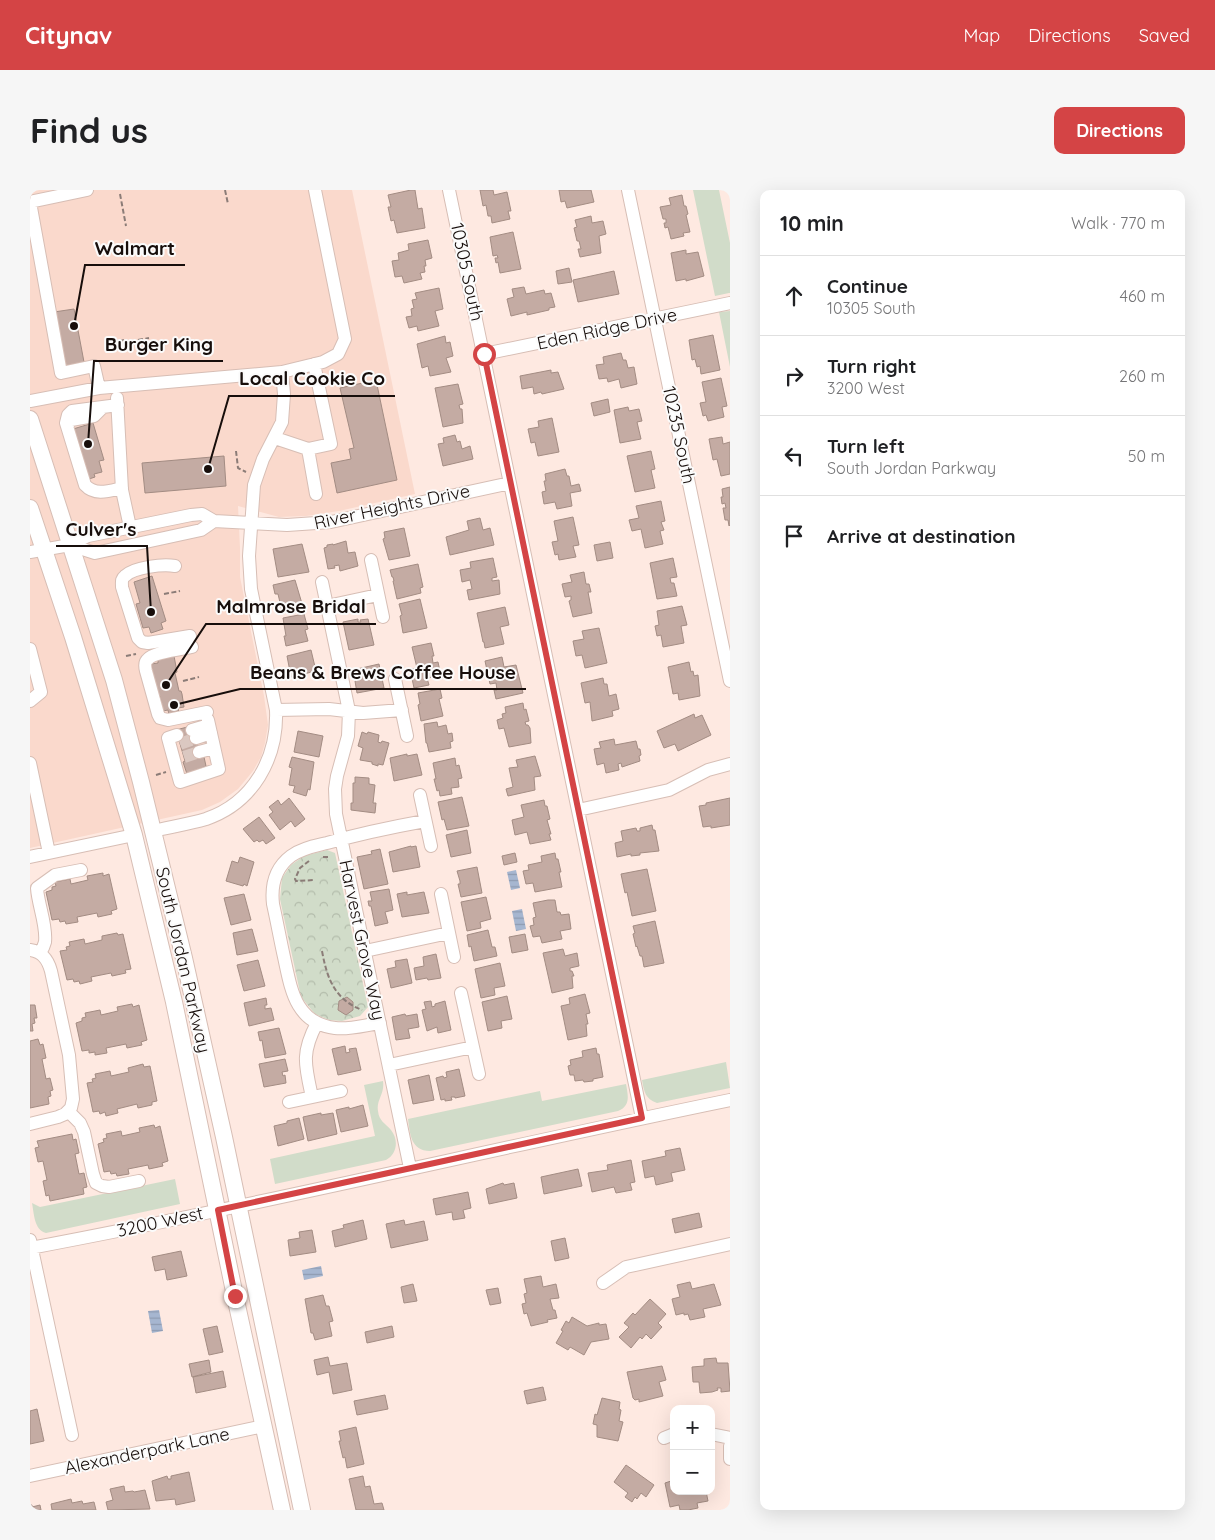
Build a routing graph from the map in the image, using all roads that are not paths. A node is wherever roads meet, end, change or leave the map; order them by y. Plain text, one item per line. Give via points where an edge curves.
1 (87, 190) edge
2 (315, 190) edge
3 (450, 190) edge
4 (628, 190) edge
5 (30, 202) edge
6 (730, 304) edge
7 (655, 319) junction
8 (484, 354) junction
9 (314, 364) junction
10 (282, 372) junction
11 (117, 387) junction
12 (99, 388) junction
13 (30, 401) edge
14 (118, 405) junction
15 (30, 419) edge
16 (275, 438) junction
17 (308, 449) junction
18 (510, 483) junction
19 (122, 488) junction
20 (316, 494) dead end
21 (30, 508) edge
22 (214, 521) junction
23 (251, 524) junction
24 (130, 527) junction
25 (70, 545) junction
26 (37, 551) edge
27 (371, 560) dead end
28 (175, 566) dead end
29 (322, 582) dead end
30 (378, 595) junction
31 (327, 606) junction
32 (382, 617) dead end
33 (30, 649) edge
34 (395, 679) dead end
35 (730, 681) edge
36 (30, 701) edge
37 (276, 710) junction
38 (402, 710) junction
39 (349, 711) junction
40 (210, 730) junction
41 (407, 736) dead end
42 (176, 752) road end
43 (30, 763) edge
44 (730, 764) edge
45 (420, 795) dead end
46 (578, 810) junction
47 (425, 821) junction
48 (153, 831) junction
49 (134, 835) junction
50 (341, 838) junction
51 (430, 846) dead end
52 (49, 853) junction
53 (30, 857) edge
54 (81, 870) dead end
55 (34, 888) edge
56 (440, 894) dead end
57 (449, 933) junction
58 (365, 951) junction
59 (35, 952) edge
60 (454, 957) dead end
61 (462, 993) dead end
62 (317, 1023) junction
63 (380, 1023) junction
64 (473, 1047) junction
65 (389, 1065) junction
66 (479, 1074) dead end
67 (341, 1091) dead end
68 (312, 1097) junction
69 (730, 1100) edge
70 (289, 1102) dead end
71 (68, 1111) junction
72 (642, 1118) junction
73 (30, 1124) edge
74 (410, 1168) junction
75 (139, 1181) dead end
76 (238, 1205) junction
77 (218, 1210) junction
78 (730, 1244) edge
79 (30, 1245) edge
80 (603, 1283) dead end
81 (264, 1426) junction
82 (72, 1435) dead end
83 (715, 1435) edge
84 (730, 1438) edge
85 (730, 1446) edge
86 (730, 1459) edge
87 (30, 1476) edge
88 (282, 1510) edge
89 (302, 1510) edge

1 - 5 street
2 - 9 street via 345,339 338,354
3 - 8 street, 10305 South
4 - 7 street, 10235 South
5 - 12 street via 62,373 94,366
6 - 7 street, Eden Ridge Drive
7 - 8 street, Eden Ridge Drive
7 - 35 street, 10235 South
8 - 18 street, 10305 South
9 - 10 street
9 - 17 street via 331,444
10 - 11 street
10 - 16 street via 282,422
11 - 12 street
11 - 14 street
12 - 13 street
14 - 19 street
14 - 19 street via 72,410 68,415 68,426 85,485 90,490 101,492
15 - 25 main road, South Jordan Parkway
16 - 17 street
16 - 23 street via 254,485
17 - 20 street
18 - 23 street, River Heights Drive via 331,522
18 - 46 street, 10305 South
19 - 24 street
21 - 26 main road, South Jordan Parkway
22 - 23 street, River Heights Drive
22 - 24 street, River Heights Drive via 197,514
22 - 25 street via 201,530 95,554
23 - 37 street via 249,578
24 - 25 street, River Heights Drive via 88,536
25 - 26 street, River Heights Drive
25 - 48 main road, South Jordan Parkway via 114,680
26 - 49 main road, South Jordan Parkway via 73,637
27 - 30 street
28 - 40 street via 134,570 122,580 122,587 142,642 191,641 147,659 146,671 160,718
29 - 31 street, Harvest Grove Way
30 - 31 street
30 - 32 street
31 - 39 street, Harvest Grove Way
33 - 36 street via 41,692
34 - 38 street
37 - 39 street via 329,708
37 - 48 street via 271,752 264,770 248,791 218,814
38 - 39 street
38 - 41 street
39 - 50 street, Harvest Grove Way via 348,736 335,789
40 - 40 street via 196,742
40 - 42 street via 219,769 180,782
43 - 52 street
44 - 46 street via 708,770 669,790
45 - 47 street
46 - 72 street, 10305 South
47 - 50 street
47 - 51 street
48 - 76 main road, South Jordan Parkway
49 - 52 street
49 - 77 main road, South Jordan Parkway via 174,1002
50 - 58 street, Harvest Grove Way
50 - 62 street via 290,856 276,874 272,889 292,991 301,1010
52 - 53 street
54 - 55 street via 55,875
55 - 59 street via 45,932 45,942
56 - 57 street
57 - 58 street
57 - 60 street
58 - 63 street, Harvest Grove Way
59 - 71 street via 48,962 51,971 69,1055 73,1099
61 - 64 street
62 - 63 street via 344,1029
62 - 68 street via 307,1043 305,1059
63 - 65 street, Harvest Grove Way
64 - 65 street
64 - 66 street
65 - 74 street, Harvest Grove Way
67 - 68 street
68 - 70 street
69 - 72 street, 3200 West
71 - 73 street via 58,1118
71 - 75 street via 84,1132 96,1183 109,1187
72 - 74 street, 3200 West
74 - 76 street, 3200 West
76 - 77 street, 3200 West
76 - 89 main road, South Jordan Parkway
77 - 79 street, 3200 West
77 - 81 main road, South Jordan Parkway
78 - 80 street via 626,1267
79 - 82 street
81 - 87 street, Alexanderpark Lane
81 - 88 main road, South Jordan Parkway
83 - 84 street
85 - 86 street

